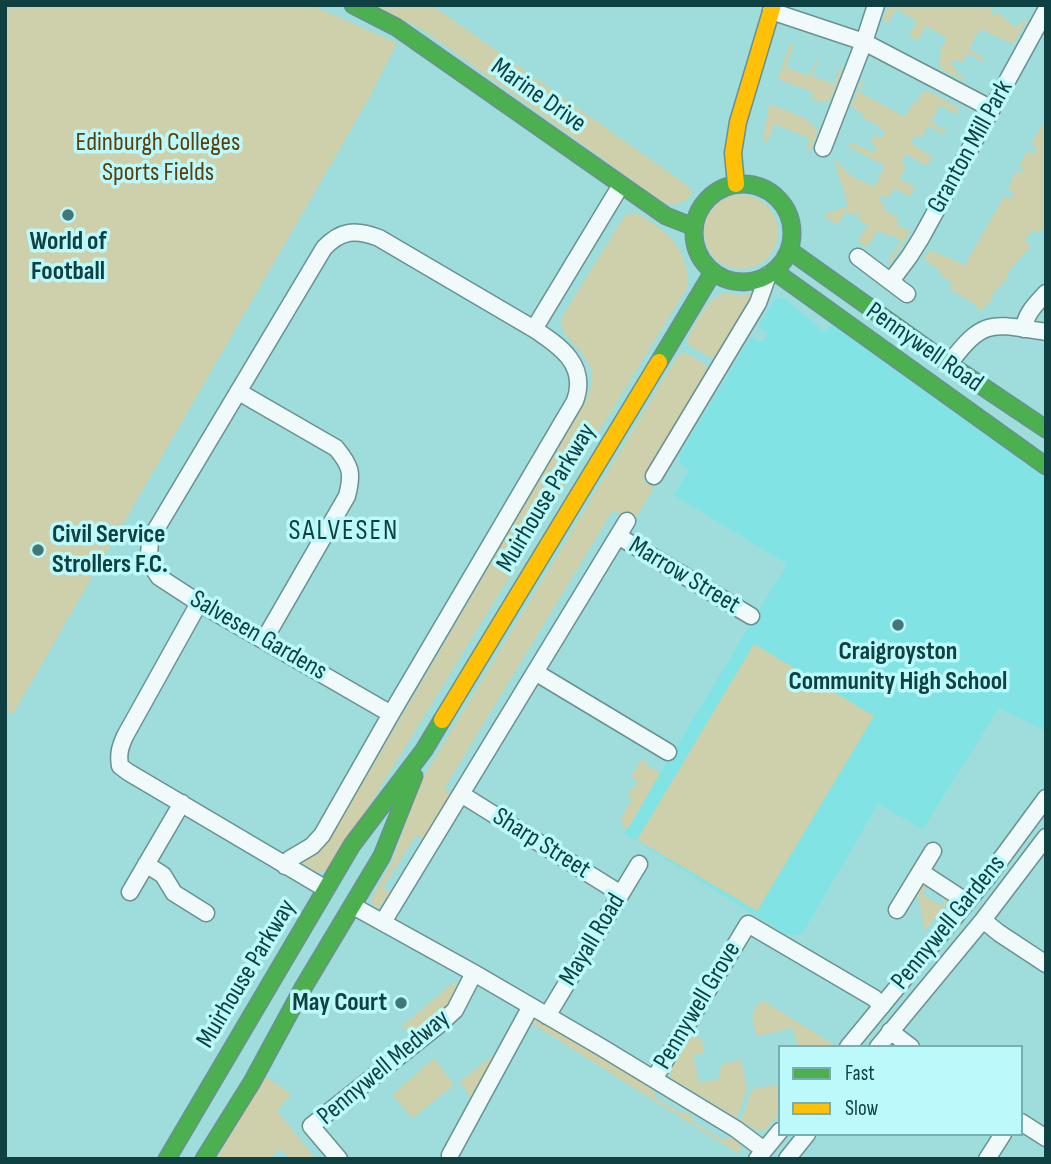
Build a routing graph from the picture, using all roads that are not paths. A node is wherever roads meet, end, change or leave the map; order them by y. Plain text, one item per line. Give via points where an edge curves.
1 (353, 5) edge
2 (876, 5) edge
3 (772, 8) edge
4 (1046, 10) edge
5 (864, 43) junction
6 (992, 109) junction
7 (823, 148) dead end
8 (736, 184) junction
9 (621, 185) junction
10 (694, 227) junction
11 (789, 250) junction
12 (858, 257) dead end
13 (713, 272) junction
14 (771, 273) junction
15 (891, 281) junction
16 (1046, 293) edge
17 (907, 294) dead end
18 (1024, 329) junction
19 (534, 330) junction
20 (1046, 332) edge
21 (949, 364) junction
22 (239, 392) junction
23 (1046, 429) edge
24 (1046, 466) edge
25 (654, 476) dead end
26 (627, 521) dead end
27 (618, 536) junction
28 (198, 603) junction
29 (751, 616) dead end
30 (264, 640) junction
31 (535, 672) junction
32 (391, 714) junction
33 (424, 750) junction
34 (668, 752) dead end
35 (461, 794) junction
36 (1046, 797) edge
37 (182, 803) junction
38 (1046, 837) edge
39 (933, 850) dead end
40 (146, 864) junction
41 (639, 864) dead end
42 (285, 866) junction
43 (921, 872) junction
44 (326, 889) junction
45 (130, 892) dead end
46 (621, 894) junction
47 (967, 902) junction
48 (353, 906) junction
49 (897, 910) dead end
50 (206, 913) dead end
51 (983, 920) junction
52 (383, 922) junction
53 (1046, 964) edge
54 (474, 973) junction
55 (908, 975) junction
56 (925, 989) junction
57 (531, 1006) junction
58 (882, 1006) junction
59 (547, 1016) junction
60 (890, 1031) junction
61 (850, 1045) edge
62 (879, 1045) edge
63 (908, 1045) edge
64 (654, 1079) junction
65 (1023, 1123) edge
66 (778, 1133) edge
67 (805, 1136) edge
68 (1002, 1136) edge
69 (1046, 1138) edge
70 (450, 1154) dead end
71 (760, 1154) edge
72 (167, 1159) edge
73 (204, 1159) edge
74 (339, 1159) edge
75 (787, 1159) edge
76 (987, 1159) edge

1 - 9 street, Marine Drive via 397,27
2 - 5 street
3 - 5 street
3 - 8 street via 740,114 733,167
4 - 6 street, Granton Mill Park
5 - 6 street
5 - 7 street
6 - 15 street, Granton Mill Park via 921,238
8 - 10 street via 706,200
8 - 11 street via 758,185 782,201 792,228
9 - 10 street, Marine Drive via 666,216
9 - 19 street
10 - 13 street via 696,247
11 - 14 street
11 - 21 street, Pennywell Road
12 - 15 street
13 - 14 street via 744,282
13 - 33 street, Muirhouse Parkway
14 - 24 street, Pennywell Road
14 - 25 street via 758,303
15 - 17 street
16 - 18 street via 1029,313
18 - 20 street
18 - 21 street via 985,328 972,336
19 - 22 street, Salvesen Gardens via 379,238 366,233 343,234 324,248
19 - 32 street, Salvesen Gardens via 571,360 578,379 575,401
21 - 23 street, Pennywell Road
22 - 28 street, Salvesen Gardens via 150,542 149,554 159,577
22 - 30 street via 336,449 350,470 347,496
26 - 27 street
27 - 29 street, Marrow Street
27 - 31 street
28 - 30 street, Salvesen Gardens
28 - 37 street via 118,756 120,766 128,772
30 - 32 street, Salvesen Gardens
31 - 34 street
31 - 35 street
32 - 42 street via 322,835
33 - 44 street, Muirhouse Parkway via 352,845
33 - 48 street, Muirhouse Parkway via 382,856
35 - 46 street, Sharp Street
35 - 52 street
36 - 47 street, Pennywell Gardens
37 - 40 street
37 - 42 street
38 - 51 street, Pennywell Gardens
39 - 43 street
40 - 45 street
40 - 50 street via 163,875 174,894
41 - 46 street, Mayall Road
42 - 44 street
43 - 47 street
43 - 49 street
44 - 72 street, Muirhouse Parkway
46 - 59 street, Mayall Road
47 - 55 street, Pennywell Gardens
48 - 52 street
48 - 73 street, Muirhouse Parkway
51 - 53 street
51 - 56 street, Pennywell Gardens
52 - 54 street
54 - 57 street
54 - 74 street, Pennywell Medway via 455,1010 311,1126
55 - 56 street
55 - 58 street, Pennywell Gardens
56 - 60 street, Pennywell Gardens
57 - 59 street
57 - 70 street
58 - 61 street, Pennywell Gardens
58 - 64 street, Pennywell Grove via 748,924
59 - 64 street
60 - 62 street, Pennywell Gardens
60 - 63 street
64 - 71 street via 736,1129
65 - 69 street
66 - 71 street
67 - 75 street
68 - 76 street

